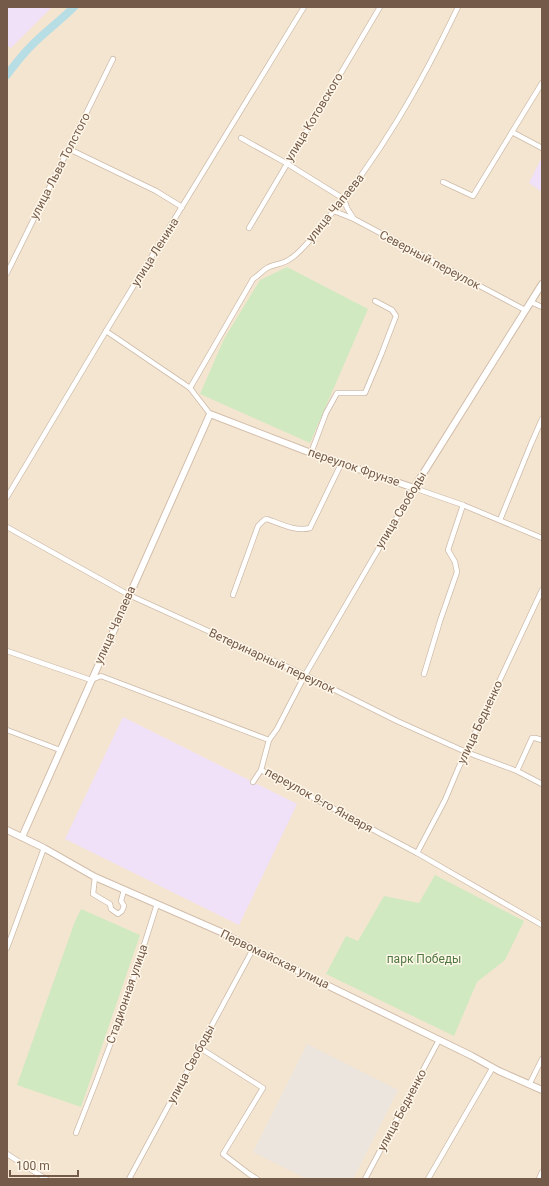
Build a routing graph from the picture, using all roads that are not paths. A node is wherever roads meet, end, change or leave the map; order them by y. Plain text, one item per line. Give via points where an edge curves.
1 (304, 7) edge
2 (380, 7) edge
3 (458, 7) edge
4 (113, 59) dead end
5 (542, 83) edge
6 (512, 132) junction
7 (241, 138) dead end
8 (542, 148) edge
9 (69, 149) junction
10 (286, 163) junction
11 (443, 182) dead end
12 (344, 199) junction
13 (182, 207) junction
14 (334, 211) junction
15 (354, 219) junction
16 (249, 228) dead end
17 (7, 273) edge
18 (542, 284) edge
19 (375, 301) dead end
20 (531, 302) junction
21 (542, 307) edge
22 (525, 310) junction
23 (106, 331) junction
24 (190, 388) junction
25 (210, 414) junction
26 (542, 419) edge
27 (311, 453) junction
28 (342, 464) junction
29 (414, 488) junction
30 (7, 497) edge
31 (463, 505) junction
32 (500, 520) junction
33 (7, 527) edge
34 (542, 538) edge
35 (542, 590) edge
36 (129, 595) junction
37 (233, 595) dead end
38 (7, 651) edge
39 (424, 674) dead end
40 (305, 675) junction
41 (91, 680) junction
42 (7, 730) edge
43 (269, 740) junction
44 (542, 740) edge
45 (60, 750) junction
46 (466, 752) junction
47 (261, 770) junction
48 (517, 770) junction
49 (253, 782) dead end
50 (542, 784) edge
51 (7, 830) edge
52 (22, 837) junction
53 (44, 848) junction
54 (417, 854) junction
55 (95, 877) junction
56 (124, 890) junction
57 (157, 904) junction
58 (542, 925) edge
59 (7, 948) edge
60 (253, 949) junction
61 (439, 1040) junction
62 (200, 1048) junction
63 (542, 1059) edge
64 (493, 1067) junction
65 (529, 1084) junction
66 (542, 1090) edge
67 (76, 1133) dead end
68 (7, 1154) edge
69 (542, 1172) edge
70 (46, 1179) edge
71 (129, 1179) edge
72 (257, 1179) edge
73 (365, 1179) edge
74 (428, 1179) edge
75 (539, 1179) edge

1 - 13 street, улица Ленина
2 - 10 street, улица Котовского
3 - 12 street, улица Чапаева via 402,113
4 - 9 street, улица Льва Толстого
5 - 6 street
6 - 8 street
6 - 11 street via 473,196
7 - 10 street
9 - 13 street via 156,191
9 - 17 street, улица Льва Толстого
10 - 12 street
10 - 16 street, улица Котовского
12 - 14 street, улица Чапаева
12 - 15 street
13 - 23 street, улица Ленина
14 - 15 street, Северный переулок
14 - 24 street, улица Чапаева via 290,260 268,268 253,279
15 - 22 street, Северный переулок
18 - 20 main road, улица Свободы
19 - 27 street via 392,310 396,316 381,355 365,393 337,392
20 - 21 street
20 - 22 main road, улица Свободы
22 - 29 main road, улица Свободы
23 - 24 street
23 - 30 street, улица Ленина
24 - 25 street
25 - 27 main road, переулок Фрунзе
25 - 36 main road, улица Чапаева
26 - 32 street
27 - 28 main road, переулок Фрунзе
28 - 29 main road, переулок Фрунзе
28 - 37 street via 310,528 298,529 267,519 258,526
29 - 31 street, переулок Фрунзе
29 - 40 street, улица Свободы
31 - 32 street, переулок Фрунзе
31 - 39 street via 448,550 457,572
32 - 34 street, переулок Фрунзе
33 - 36 street, Ветеринарный переулок
35 - 46 street, улица Бедненко
36 - 40 street, Ветеринарный переулок
36 - 41 main road, улица Чапаева
38 - 41 street
40 - 43 street, улица Свободы
40 - 46 street, Ветеринарный переулок
41 - 43 street via 101,676
41 - 45 main road, улица Чапаева
42 - 45 street
43 - 47 street, переулок 9-го Января
44 - 48 street via 532,738
45 - 52 main road, улица Чапаева
46 - 48 street, Ветеринарный переулок
46 - 54 street, улица Бедненко
47 - 49 street
47 - 54 street, переулок 9-го Января
48 - 50 street, Ветеринарный переулок
51 - 52 main road, Первомайская улица
52 - 53 main road, Первомайская улица
53 - 55 main road, Первомайская улица
53 - 59 street
54 - 58 street, переулок 9-го Января
55 - 56 main road, Первомайская улица
55 - 56 street via 93,894 110,904 111,909 118,914 124,906 121,901
56 - 57 main road, Первомайская улица
57 - 60 main road, Первомайская улица
57 - 67 street, Стадионная улица via 124,1005
60 - 61 main road, Первомайская улица
60 - 62 street, улица Свободы
61 - 64 main road, Первомайская улица
61 - 73 street, улица Бедненко
62 - 71 street, улица Свободы
62 - 72 street via 263,1088 223,1154
63 - 65 street
64 - 65 main road, Первомайская улица
64 - 74 street
65 - 66 main road, Первомайская улица
68 - 70 street
69 - 75 street

